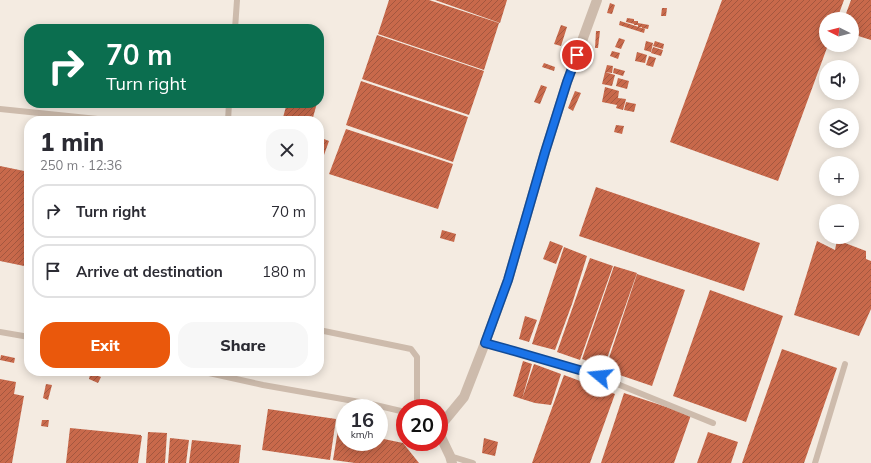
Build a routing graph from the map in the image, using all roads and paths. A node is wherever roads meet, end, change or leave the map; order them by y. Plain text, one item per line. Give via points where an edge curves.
1 (237, 0) edge
2 (597, 0) edge
3 (235, 24) edge
4 (0, 110) edge
5 (64, 116) edge
6 (324, 331) edge
7 (0, 332) edge
8 (24, 336) edge
9 (485, 343) junction
10 (845, 364) dead end
11 (222, 376) edge
12 (417, 399) edge
13 (396, 410) edge
14 (448, 416) edge
15 (713, 424) dead end
16 (451, 459) edge
17 (473, 463) edge
18 (815, 463) edge

1 - 3 lane
2 - 9 street via 567,82 508,280
4 - 5 lane
6 - 12 lane via 411,349 417,357
7 - 8 lane
9 - 14 street via 464,397
9 - 15 lane via 600,376
10 - 18 lane
11 - 13 lane
16 - 17 lane

